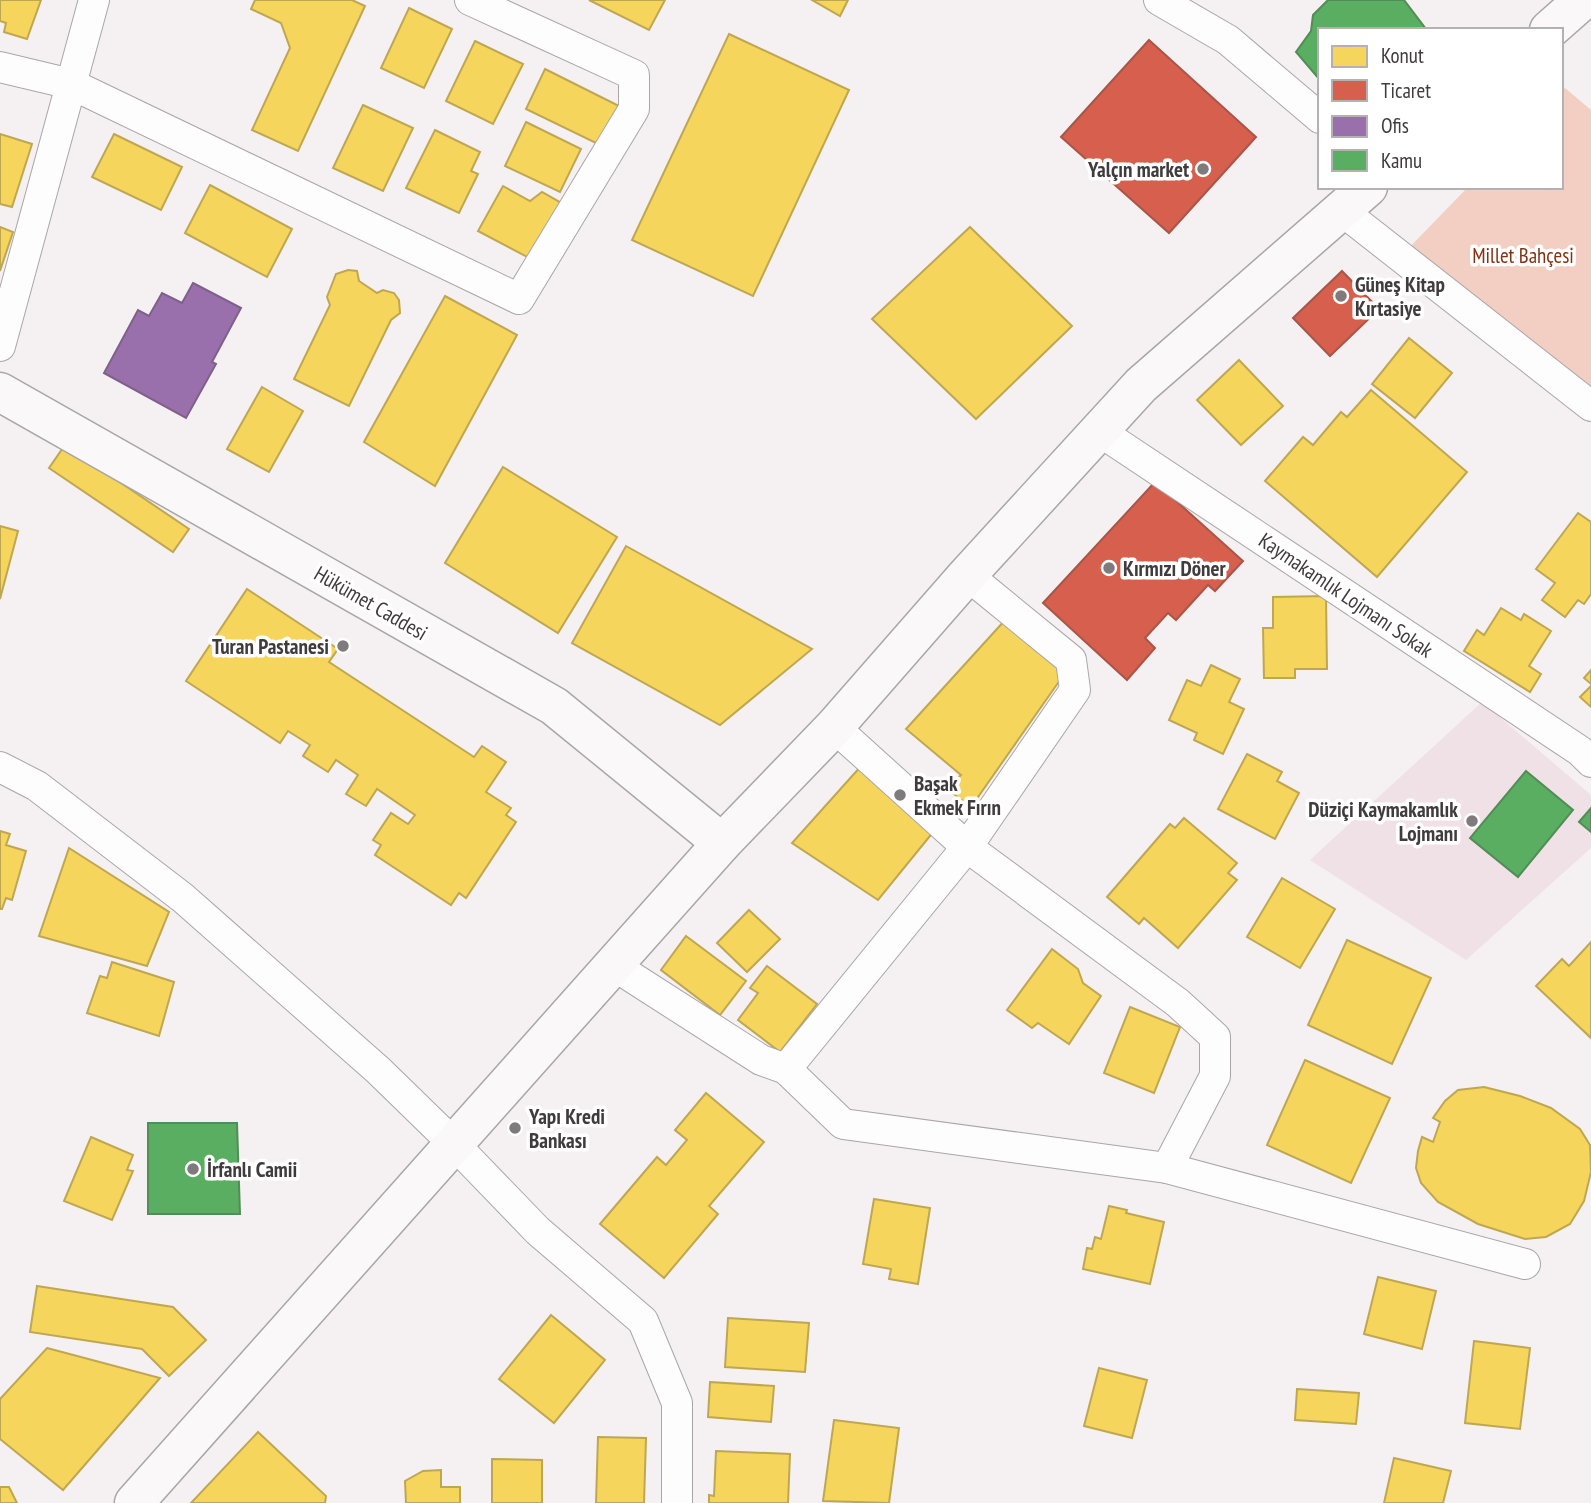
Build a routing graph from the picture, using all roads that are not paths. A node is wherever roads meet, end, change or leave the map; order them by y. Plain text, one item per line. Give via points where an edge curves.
1 (94, 0) edge
2 (470, 0) edge
3 (1159, 0) edge
4 (1583, 0) edge
5 (1551, 28) edge
6 (0, 67) edge
7 (71, 84) junction
8 (1318, 116) edge
9 (1355, 199) edge
10 (0, 346) edge
11 (0, 393) edge
12 (1591, 406) edge
13 (1099, 431) junction
14 (967, 575) junction
15 (834, 727) junction
16 (1591, 762) edge
17 (0, 767) edge
18 (722, 844) junction
19 (967, 847) junction
20 (614, 965) junction
21 (786, 1069) junction
22 (454, 1144) junction
23 (1167, 1168) junction
24 (1525, 1264) dead end
25 (134, 1503) edge
26 (677, 1503) edge

1 - 7 street
2 - 7 street via 634,75 634,109 519,299
3 - 8 street via 1228,40
4 - 5 main road
6 - 7 street
7 - 10 street
9 - 12 street
9 - 13 main road via 1141,385
11 - 18 main road, Hükümet Caddesi via 554,706
13 - 14 main road
13 - 16 street, Kaymakamlık Lojmanı Sokak
14 - 15 main road
14 - 19 street via 1071,660 1075,690
15 - 18 main road
15 - 19 street
17 - 22 street via 37,786 183,898 378,1070
18 - 20 main road
19 - 21 street
19 - 23 street via 1178,1003 1215,1037 1215,1076
20 - 21 street via 761,1060
20 - 22 main road
21 - 23 street via 843,1124
22 - 25 main road
22 - 26 street via 538,1231 643,1321 677,1403
23 - 24 street

